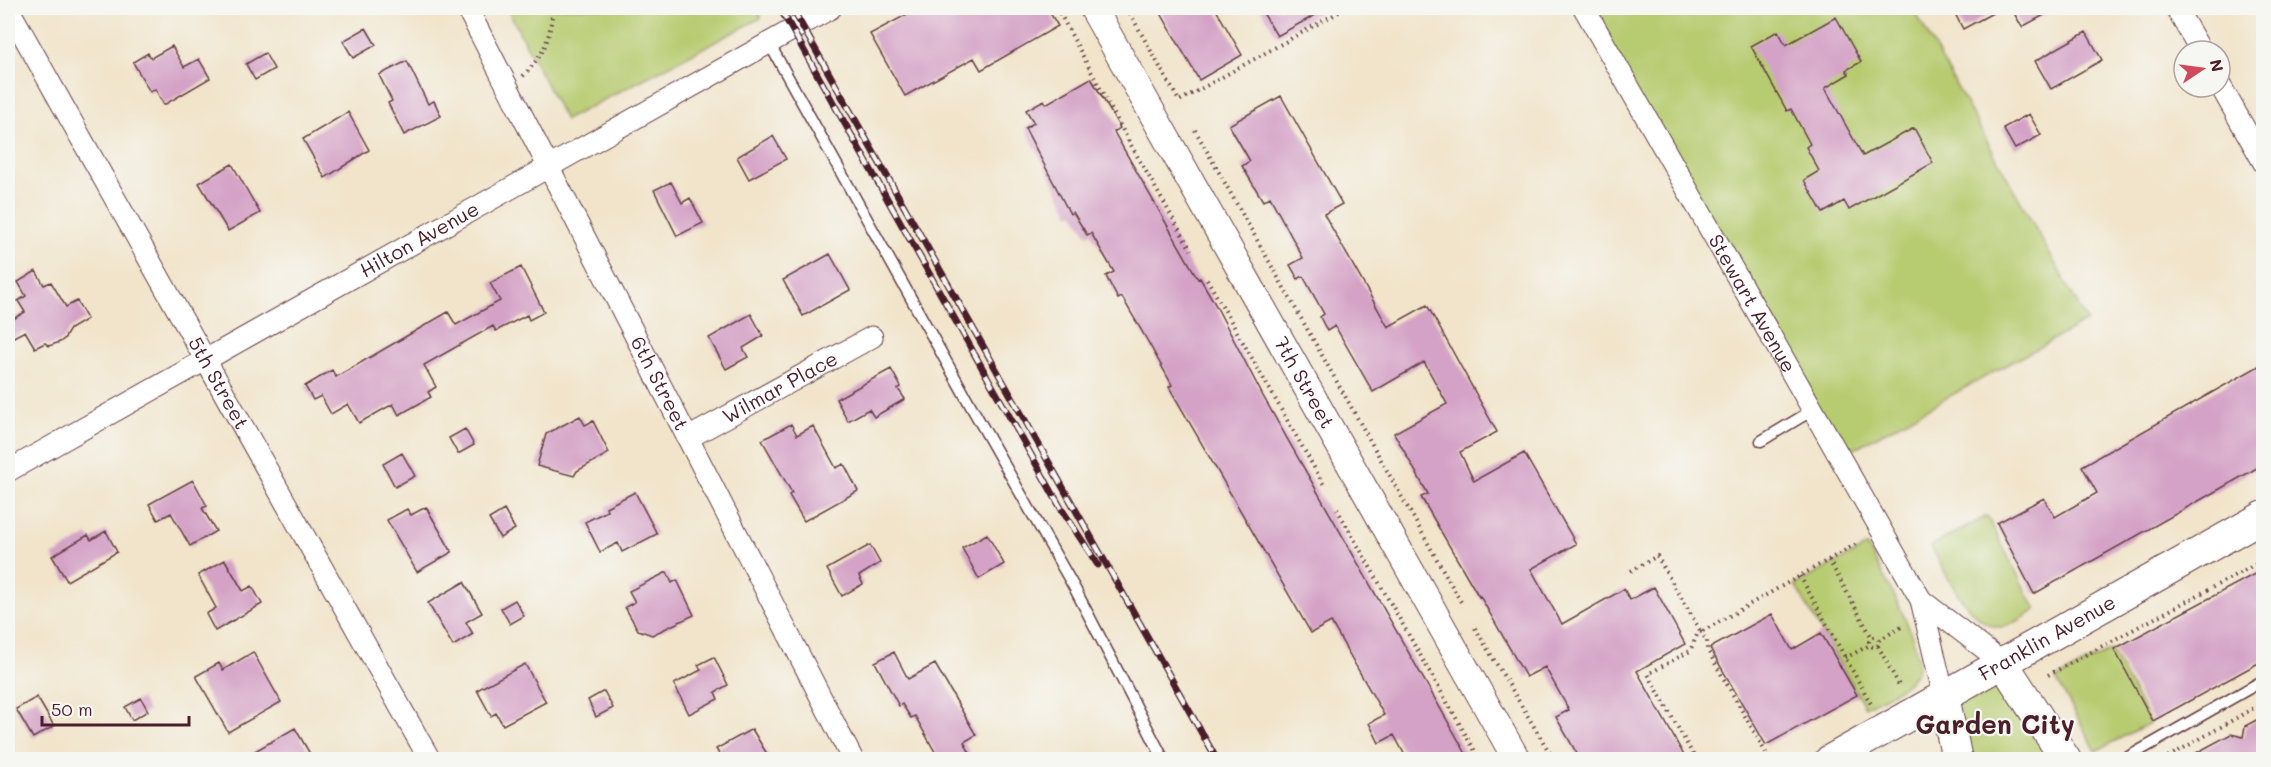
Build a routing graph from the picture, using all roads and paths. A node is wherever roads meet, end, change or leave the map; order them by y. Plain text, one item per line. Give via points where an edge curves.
1 (8, 8) edge
2 (467, 8) edge
3 (553, 8) edge
4 (753, 8) edge
5 (831, 8) edge
6 (1057, 8) edge
7 (1093, 8) edge
8 (1127, 8) edge
9 (1346, 8) edge
10 (1584, 8) edge
11 (2176, 8) edge
12 (757, 14) dead end
13 (2194, 39) edge
14 (769, 43) junction
15 (509, 90) junction
16 (2228, 99) edge
17 (1196, 130) dead end
18 (2264, 163) edge
19 (549, 167) junction
20 (1191, 250) dead end
21 (1207, 279) dead end
22 (872, 337) dead end
23 (206, 360) junction
24 (1813, 410) junction
25 (688, 438) junction
26 (1761, 441) dead end
27 (8, 471) edge
28 (1324, 485) dead end
29 (1337, 509) dead end
30 (2264, 516) edge
31 (1858, 543) dead end
32 (1828, 560) junction
33 (2264, 560) edge
34 (1631, 571) dead end
35 (1800, 576) junction
36 (1921, 600) junction
37 (1461, 602) dead end
38 (1905, 625) dead end
39 (1475, 628) dead end
40 (1701, 632) junction
41 (1872, 638) junction
42 (1879, 640) junction
43 (1870, 645) junction
44 (1878, 646) junction
45 (1845, 658) junction
46 (2003, 663) junction
47 (2048, 675) dead end
48 (2264, 680) edge
49 (1900, 687) dead end
50 (1944, 696) junction
51 (2264, 702) edge
52 (1871, 704) dead end
53 (2085, 757) edge
54 (430, 759) edge
55 (853, 759) edge
56 (1164, 759) edge
57 (1480, 759) edge
58 (1517, 759) edge
59 (1554, 759) edge
60 (1696, 759) edge
61 (1770, 759) edge
62 (1830, 759) edge
63 (1957, 759) edge
64 (2124, 759) edge
65 (2163, 759) edge

1 - 23 street, 5th Street
2 - 15 street, 6th Street
3 - 15 path via 540,58
4 - 12 path
5 - 14 street, Hilton Avenue
6 - 20 path
7 - 58 street, 7th Street
8 - 9 path via 1179,100
10 - 24 street, Stewart Avenue
11 - 13 street
14 - 19 street, Hilton Avenue
14 - 56 lane via 1075,589
15 - 19 street, 6th Street
16 - 18 street
17 - 37 path
19 - 23 street, Hilton Avenue
19 - 25 street, 6th Street
21 - 28 path
22 - 25 street, Wilmar Place
23 - 27 street, Hilton Avenue
23 - 54 street, 5th Street
24 - 26 lane
24 - 36 street, Stewart Avenue
25 - 55 street, 6th Street
29 - 57 path
30 - 46 main road, Franklin Avenue
31 - 32 path
32 - 35 path
32 - 41 path
33 - 47 path
34 - 40 path via 1658,556
35 - 40 path
35 - 45 path
36 - 46 street, Stewart Avenue
36 - 50 street, Stewart Avenue
38 - 42 path
39 - 59 path
40 - 60 path via 1690,651 1648,674
40 - 61 path
41 - 42 path
41 - 43 path
42 - 44 path
43 - 44 path
43 - 45 path
44 - 49 path
45 - 52 path
46 - 50 main road, Franklin Avenue
46 - 53 main road, Stewart Avenue
48 - 64 lane
50 - 62 main road, Franklin Avenue
50 - 63 main road, Stewart Avenue
51 - 65 path

